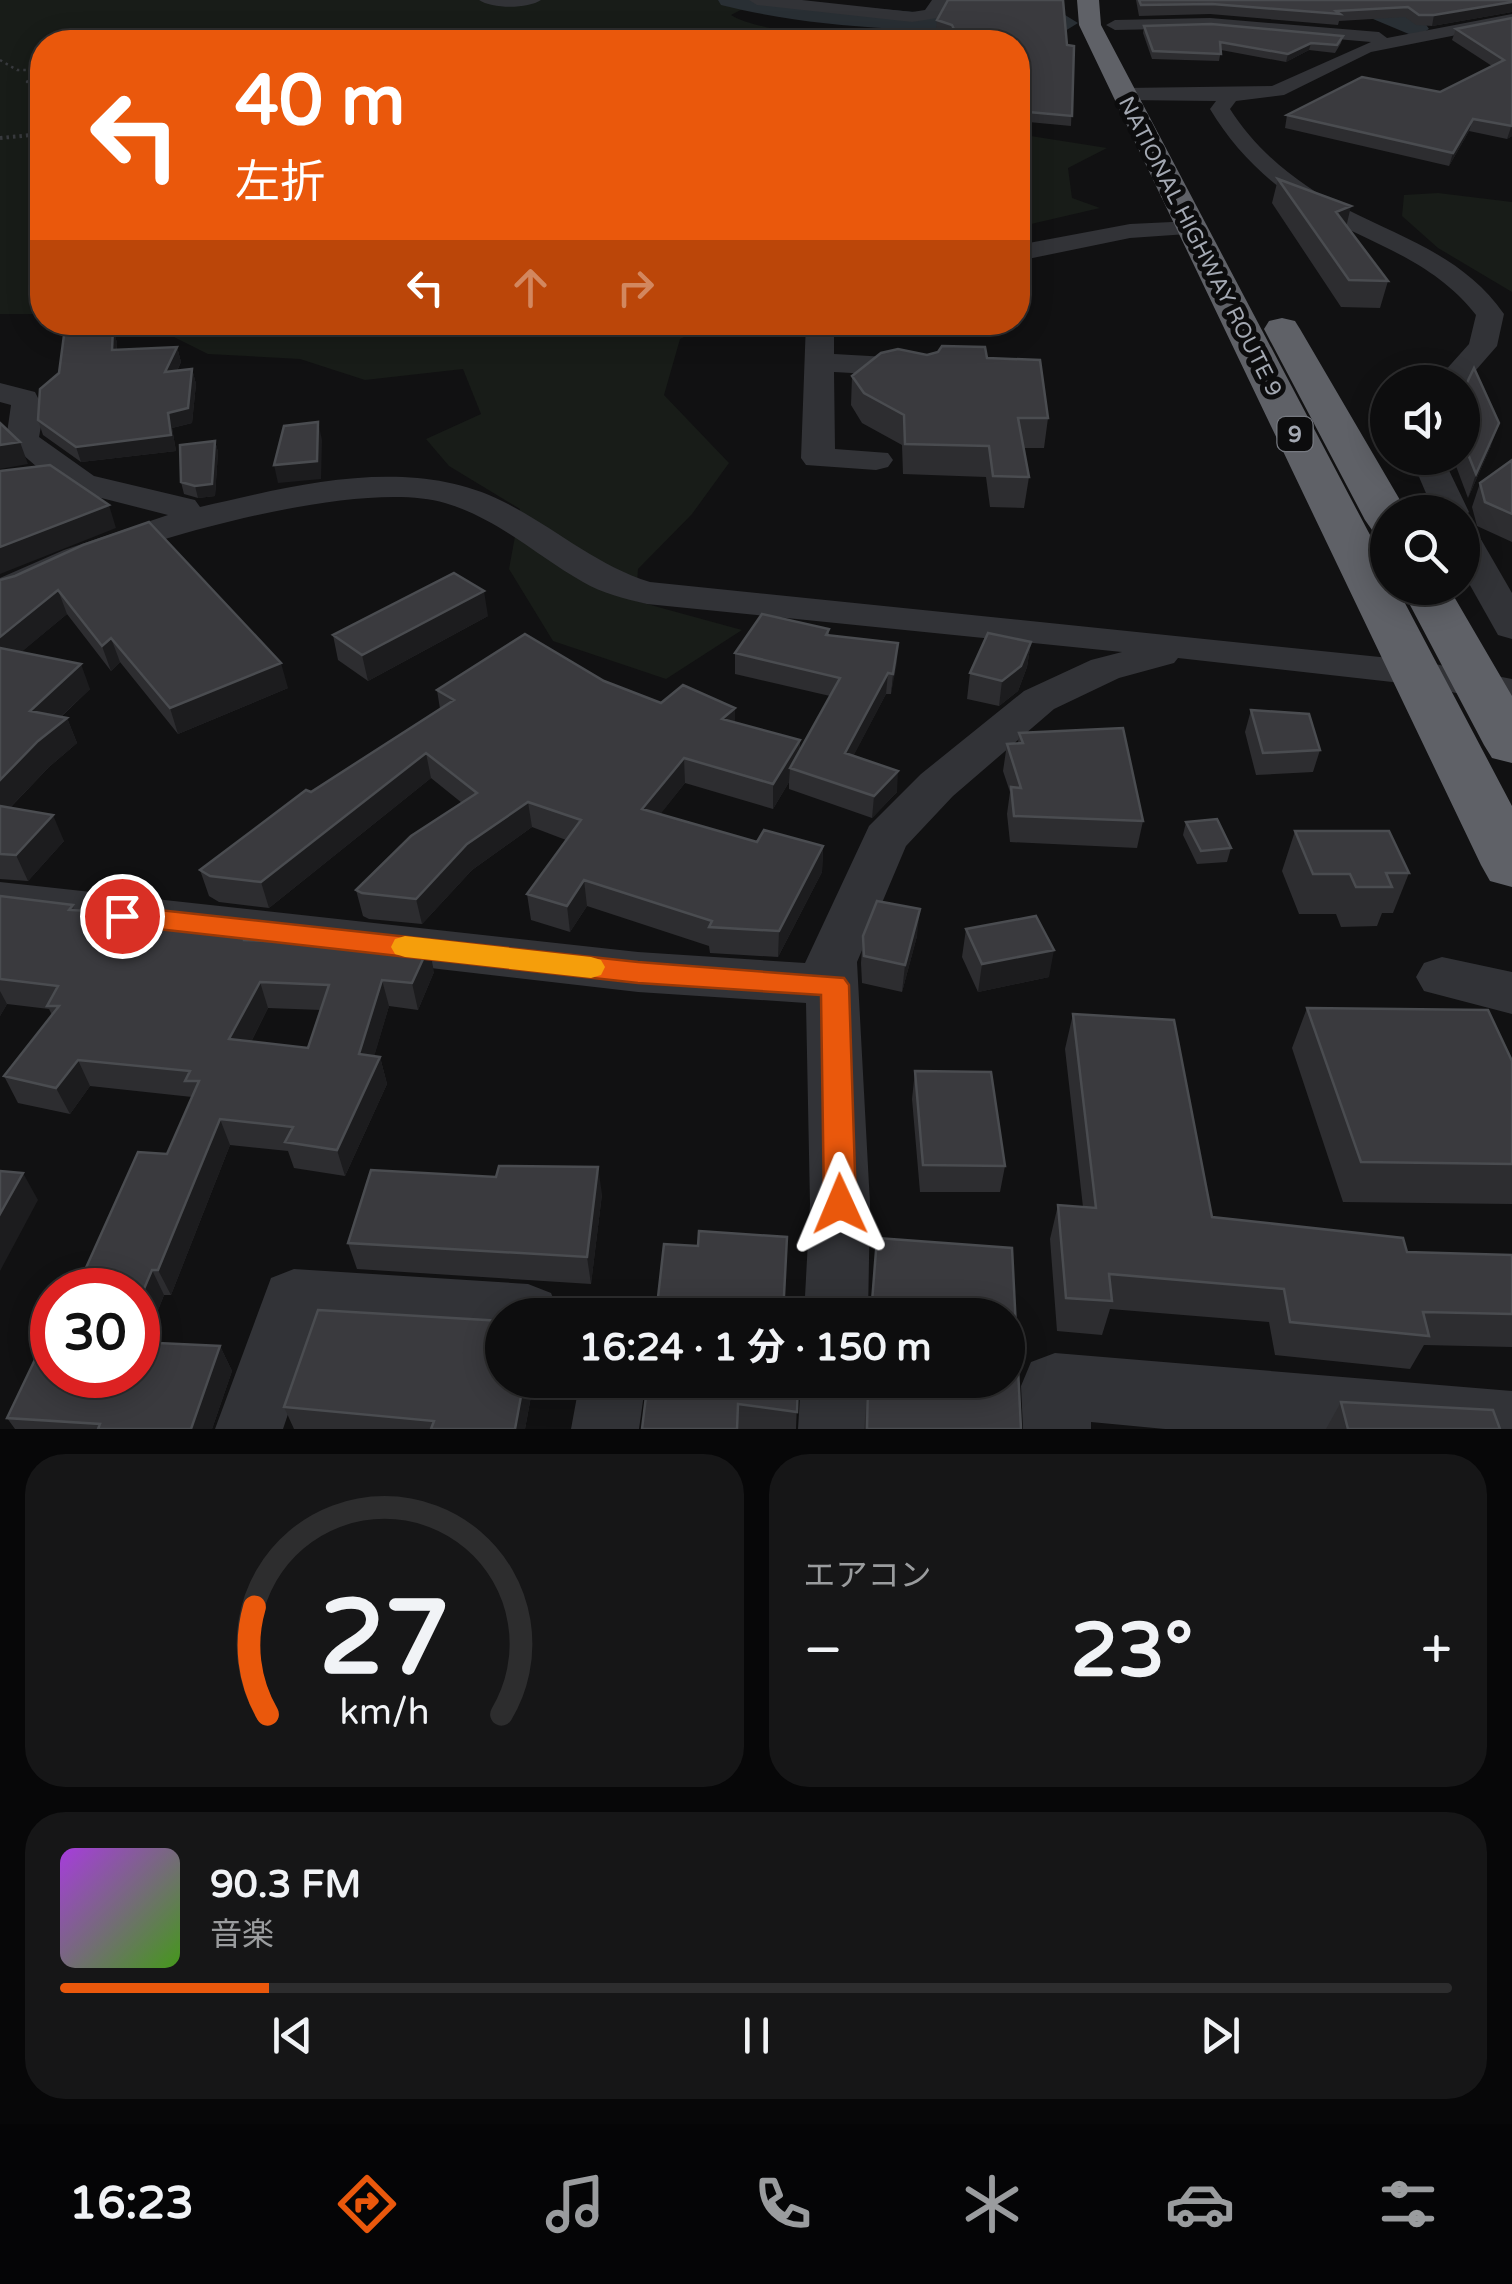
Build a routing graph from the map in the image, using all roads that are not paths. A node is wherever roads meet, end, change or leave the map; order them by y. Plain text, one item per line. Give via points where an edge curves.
1 (486, 0) edge
2 (533, 0) edge
3 (757, 0) edge
4 (940, 0) edge
5 (1104, 8) edge
6 (1512, 19) edge
7 (1442, 30) junction
8 (1512, 34) edge
9 (1394, 40) junction
10 (1140, 94) junction
11 (1230, 95) junction
12 (1193, 228) junction
13 (1030, 251) edge
14 (1242, 256) dead end
15 (1270, 306) dead end
16 (820, 335) edge
17 (821, 362) junction
18 (1466, 365) edge
19 (924, 371) edge
20 (0, 392) edge
21 (876, 460) dead end
22 (66, 473) junction
23 (0, 482) edge
24 (1374, 495) edge
25 (187, 520) junction
26 (1480, 569) edge
27 (0, 592) edge
28 (1437, 605) edge
29 (1512, 627) edge
30 (1163, 644) junction
31 (1419, 673) junction
32 (1495, 688) edge
33 (1512, 745) edge
34 (1512, 864) edge
35 (0, 900) edge
36 (1442, 977) dead end
37 (834, 985) junction
38 (1512, 994) edge
39 (837, 1298) edge
40 (485, 1312) edge
41 (610, 1398) edge
42 (833, 1398) edge
43 (1512, 1425) edge
44 (249, 1429) edge
45 (605, 1429) edge
46 (832, 1429) edge
47 (1057, 1429) edge

1 - 2 street
3 - 4 street via 912,17 931,14
5 - 9 street
5 - 10 highway, NATIONAL HIGHWAY ROUTE 9 / 9 via 1090,25
6 - 7 street
7 - 8 street
7 - 9 street
9 - 11 street via 1348,54 1295,85
10 - 11 street
10 - 12 highway, NATIONAL HIGHWAY ROUTE 9 / 9
10 - 14 highway, NATIONAL HIGHWAY ROUTE 9 / 9
11 - 18 street via 1220,109 1237,140 1311,199 1441,262 1473,289 1490,314 1483,346
12 - 13 street via 1130,231
12 - 31 highway, NATIONAL HIGHWAY ROUTE 9 / 9
15 - 24 highway, NATIONAL HIGHWAY ROUTE 9 / 9
16 - 17 street
17 - 19 street
17 - 21 street via 818,458
20 - 22 street via 24,399 22,440
22 - 23 street
22 - 25 street via 82,483 183,507
25 - 27 street
25 - 30 street via 258,503 413,488 452,493 522,525 600,577 647,594
26 - 29 street
28 - 32 highway
30 - 31 street
30 - 37 street via 1160,655 1105,669 1039,700 937,785 886,838 831,962
31 - 32 street
31 - 34 highway, NATIONAL HIGHWAY ROUTE 9 / 9
32 - 33 highway
35 - 37 street via 638,972
36 - 38 street
37 - 39 street
40 - 44 street via 294,1298
41 - 45 street
42 - 46 street
43 - 47 street via 1056,1386

